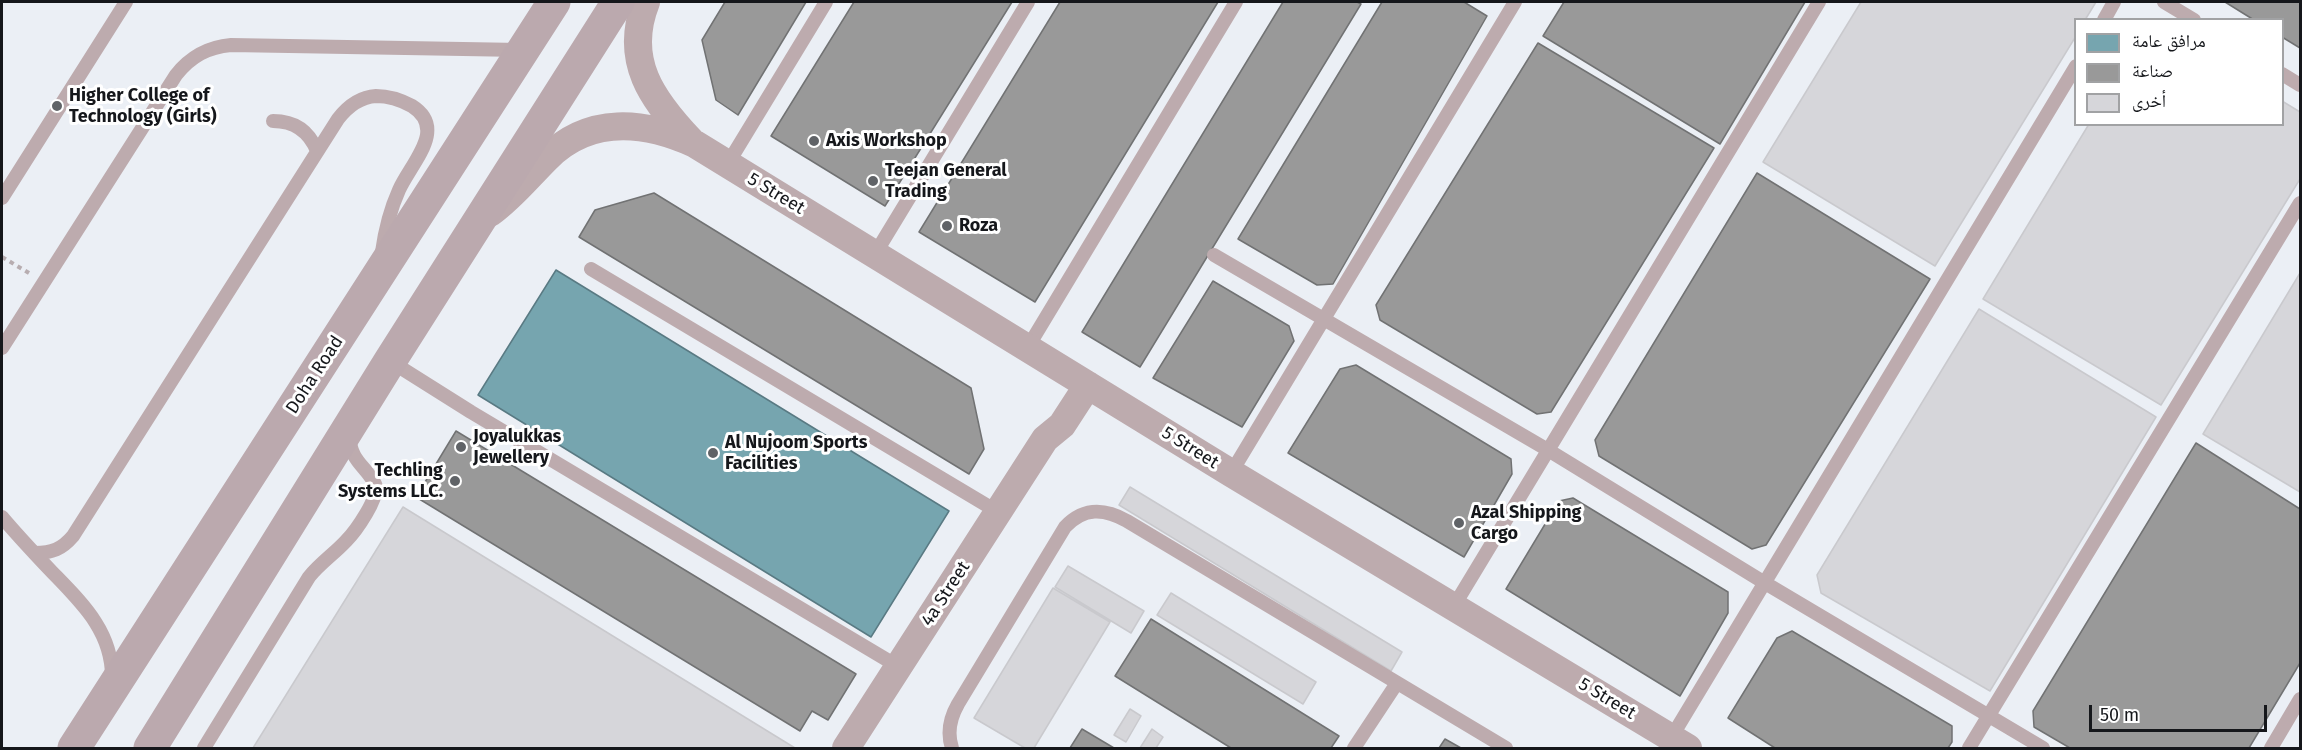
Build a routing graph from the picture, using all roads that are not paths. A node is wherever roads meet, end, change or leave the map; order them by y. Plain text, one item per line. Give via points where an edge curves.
1 (126, 2) edge
2 (554, 2) edge
3 (618, 2) edge
4 (646, 2) edge
5 (826, 2) edge
6 (1028, 2) edge
7 (1236, 2) edge
8 (1515, 2) edge
9 (1819, 2) edge
10 (2114, 2) edge
11 (2164, 2) edge
12 (2105, 18) edge
13 (2191, 18) edge
14 (523, 50) junction
15 (2074, 69) edge
16 (2284, 75) edge
17 (2301, 85) edge
18 (273, 122) dead end
19 (695, 144) junction
20 (317, 152) junction
21 (728, 165) junction
22 (2, 198) edge
23 (2301, 203) edge
24 (479, 222) junction
25 (875, 254) junction
26 (1214, 255) dead end
27 (591, 269) dead end
28 (380, 274) junction
29 (1324, 319) junction
30 (1028, 347) junction
31 (2, 348) edge
32 (390, 361) junction
33 (1081, 380) junction
34 (349, 428) junction
35 (1548, 450) junction
36 (1231, 473) junction
37 (998, 512) junction
38 (2, 517) edge
39 (35, 553) junction
40 (1765, 583) junction
41 (1454, 606) junction
42 (899, 667) junction
43 (1396, 683) junction
44 (112, 690) junction
45 (2301, 699) edge
46 (1989, 715) junction
47 (1679, 743) edge
48 (74, 748) edge
49 (150, 748) edge
50 (204, 748) edge
51 (846, 748) edge
52 (952, 748) edge
53 (1354, 748) edge
54 (1506, 748) edge
55 (1969, 748) edge
56 (2043, 748) edge
57 (2271, 748) edge

1 - 22 lane
2 - 14 main road, Doha Road
3 - 24 main road
4 - 19 street, 5 Street via 637,37 641,69 655,99
5 - 21 lane
6 - 25 lane
7 - 30 lane
8 - 29 lane
9 - 35 lane
10 - 12 lane
11 - 13 lane
14 - 28 main road, Doha Road
14 - 31 lane via 263,45 206,50 176,75
15 - 40 lane
16 - 17 lane
18 - 20 lane via 289,123 304,130
19 - 21 street, 5 Street
19 - 24 street, 5 Street via 632,125 586,132 561,146 517,191
20 - 28 lane via 344,111 360,99 390,98 423,116 427,124 426,142 392,208
20 - 39 lane via 73,536 57,550
21 - 25 street, 5 Street
23 - 46 lane
24 - 32 main road
25 - 30 street, 5 Street
26 - 29 lane
27 - 37 lane
28 - 44 main road, Doha Road
29 - 35 lane
29 - 36 lane
30 - 33 street, 5 Street
32 - 34 main road
32 - 42 lane
33 - 36 street, 5 Street
33 - 37 street, 4a Street via 1053,410 1046,439
34 - 49 main road
34 - 50 lane via 352,451 376,485 376,497 348,539 319,565 301,590
35 - 40 lane
35 - 41 lane
36 - 41 street, 5 Street
37 - 42 street, 4a Street
38 - 39 lane
39 - 44 lane via 98,624 110,656
40 - 46 lane
40 - 47 lane
41 - 47 street, 5 Street
42 - 51 street, 4a Street
43 - 52 lane via 1127,521 1093,510 1082,513 1065,527 958,704 950,722
43 - 53 lane
43 - 54 lane
44 - 48 main road, Doha Road
45 - 57 lane
46 - 55 lane
46 - 56 lane

